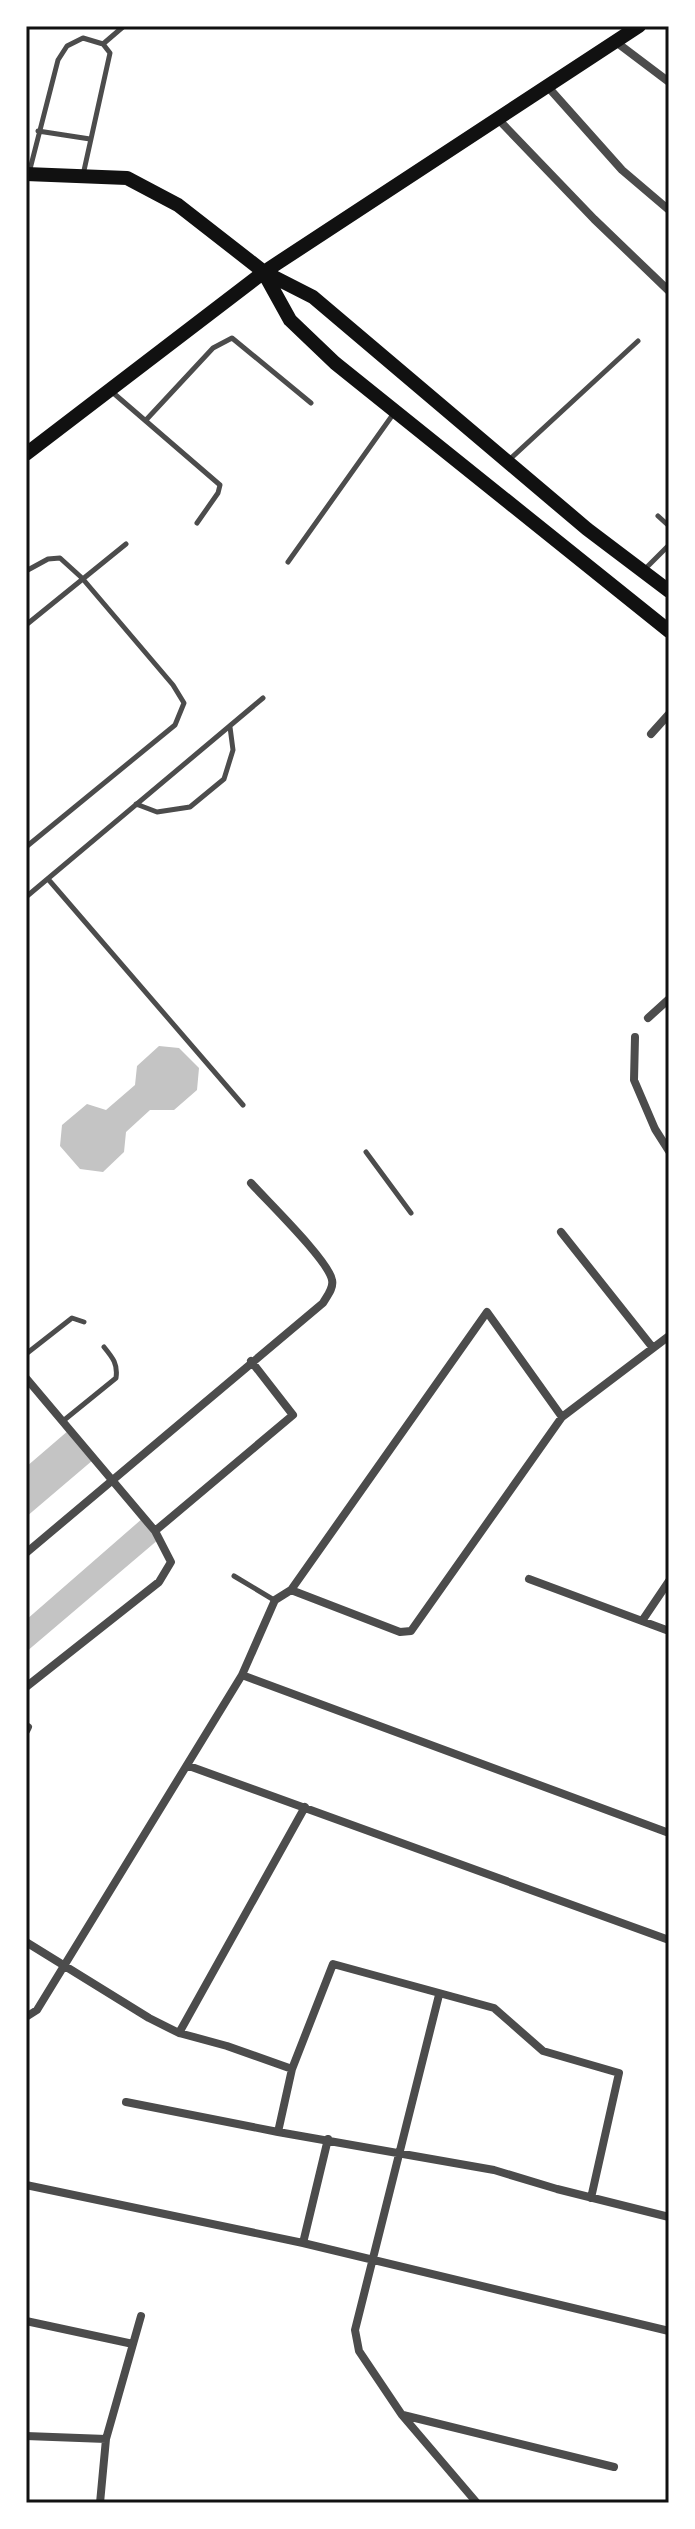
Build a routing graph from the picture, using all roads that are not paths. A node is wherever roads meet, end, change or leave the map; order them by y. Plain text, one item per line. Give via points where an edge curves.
1 (124, 26) edge
2 (639, 26) edge
3 (616, 42) junction
4 (103, 44) junction
5 (669, 82) edge
6 (548, 87) junction
7 (498, 119) junction
8 (38, 131) junction
9 (90, 139) junction
10 (28, 174) edge
11 (83, 176) junction
12 (669, 210) edge
13 (264, 272) junction
14 (669, 291) edge
15 (638, 341) dead end
16 (110, 390) junction
17 (311, 403) dead end
18 (395, 411) junction
19 (146, 420) junction
20 (26, 454) edge
21 (507, 462) junction
22 (658, 516) dead end
23 (197, 523) dead end
24 (669, 526) edge
25 (126, 544) dead end
26 (669, 545) edge
27 (288, 562) dead end
28 (26, 571) edge
29 (643, 571) junction
30 (82, 578) junction
31 (669, 591) edge
32 (26, 625) edge
33 (669, 631) edge
34 (263, 698) dead end
35 (669, 714) edge
36 (230, 726) junction
37 (651, 734) dead end
38 (136, 804) junction
39 (26, 847) edge
40 (48, 879) junction
41 (26, 897) edge
42 (669, 999) edge
43 (648, 1018) dead end
44 (635, 1037) dead end
45 (243, 1105) dead end
46 (669, 1151) edge
47 (366, 1152) dead end
48 (251, 1183) dead end
49 (411, 1213) dead end
50 (561, 1232) dead end
51 (84, 1322) dead end
52 (669, 1336) edge
53 (104, 1347) dead end
54 (653, 1348) junction
55 (26, 1354) edge
56 (251, 1361) junction
57 (26, 1378) edge
58 (562, 1417) junction
59 (62, 1422) junction
60 (110, 1480) junction
61 (155, 1531) junction
62 (26, 1553) edge
63 (234, 1576) dead end
64 (529, 1579) dead end
65 (669, 1581) edge
66 (291, 1590) junction
67 (275, 1600) junction
68 (642, 1621) junction
69 (669, 1631) edge
70 (242, 1675) junction
71 (26, 1687) edge
72 (189, 1766) junction
73 (305, 1807) junction
74 (669, 1833) edge
75 (669, 1940) edge
76 (26, 1942) edge
77 (65, 1965) junction
78 (439, 1995) junction
79 (26, 2017) edge
80 (179, 2033) junction
81 (292, 2069) junction
82 (126, 2102) dead end
83 (278, 2132) junction
84 (328, 2139) junction
85 (401, 2154) junction
86 (26, 2185) edge
87 (591, 2198) junction
88 (669, 2217) edge
89 (303, 2243) junction
90 (372, 2261) junction
91 (141, 2316) dead end
92 (26, 2321) edge
93 (669, 2331) edge
94 (133, 2344) junction
95 (402, 2415) junction
96 (26, 2436) edge
97 (106, 2439) junction
98 (614, 2467) dead end
99 (100, 2503) edge
100 (477, 2503) edge

1 - 4 lane
2 - 3 main road
3 - 5 street
3 - 6 main road
4 - 8 lane via 77,39 63,51
4 - 9 lane via 110,60
6 - 7 main road
6 - 12 street via 622,170
7 - 13 main road
7 - 14 street
8 - 9 lane
8 - 10 lane
9 - 11 lane
10 - 11 main road
11 - 13 main road via 127,178 178,205
13 - 16 main road
13 - 18 main road via 290,320
13 - 21 main road via 313,297
15 - 21 lane
16 - 19 lane
16 - 20 main road
17 - 19 lane via 232,338 213,348
18 - 27 lane
18 - 33 main road
19 - 23 lane via 220,485
21 - 29 main road
22 - 24 lane
25 - 30 lane
26 - 29 lane
28 - 30 lane via 60,558
29 - 31 main road
30 - 32 lane
30 - 39 lane via 184,703 175,725
34 - 36 lane
35 - 37 street
36 - 38 lane
36 - 38 lane via 233,750 224,779 190,807 157,812
38 - 40 lane
40 - 41 lane
40 - 45 lane
42 - 43 street
44 - 46 street via 634,1080
47 - 49 lane
48 - 56 street via 320,1259 332,1287 323,1303
50 - 54 street
51 - 55 lane via 72,1318
52 - 54 street
53 - 59 lane via 114,1360 116,1378
54 - 58 street
56 - 60 street
56 - 61 street via 293,1415
57 - 59 street
58 - 66 street via 411,1631 400,1632
58 - 66 street via 487,1312
59 - 60 street
60 - 61 street
60 - 62 street
61 - 71 street via 171,1562 159,1582
63 - 67 lane
64 - 68 street
65 - 68 street
66 - 67 street
67 - 70 street
68 - 69 street
70 - 72 street
70 - 74 street
72 - 73 street
72 - 77 street
73 - 75 street
73 - 80 street
76 - 77 street
77 - 79 street via 37,2010
77 - 80 street
78 - 81 street via 333,1964
78 - 85 street
78 - 87 street via 494,2008 543,2051 619,2073
80 - 81 street
81 - 83 street
82 - 83 street
83 - 84 street
84 - 85 street
84 - 89 street
85 - 87 street via 494,2170
85 - 90 street
86 - 89 street
87 - 88 street
89 - 90 street
90 - 93 street
90 - 95 street via 355,2330 359,2351
91 - 94 street
92 - 94 street
94 - 97 street
95 - 98 street
95 - 100 street
96 - 97 street
97 - 99 street

